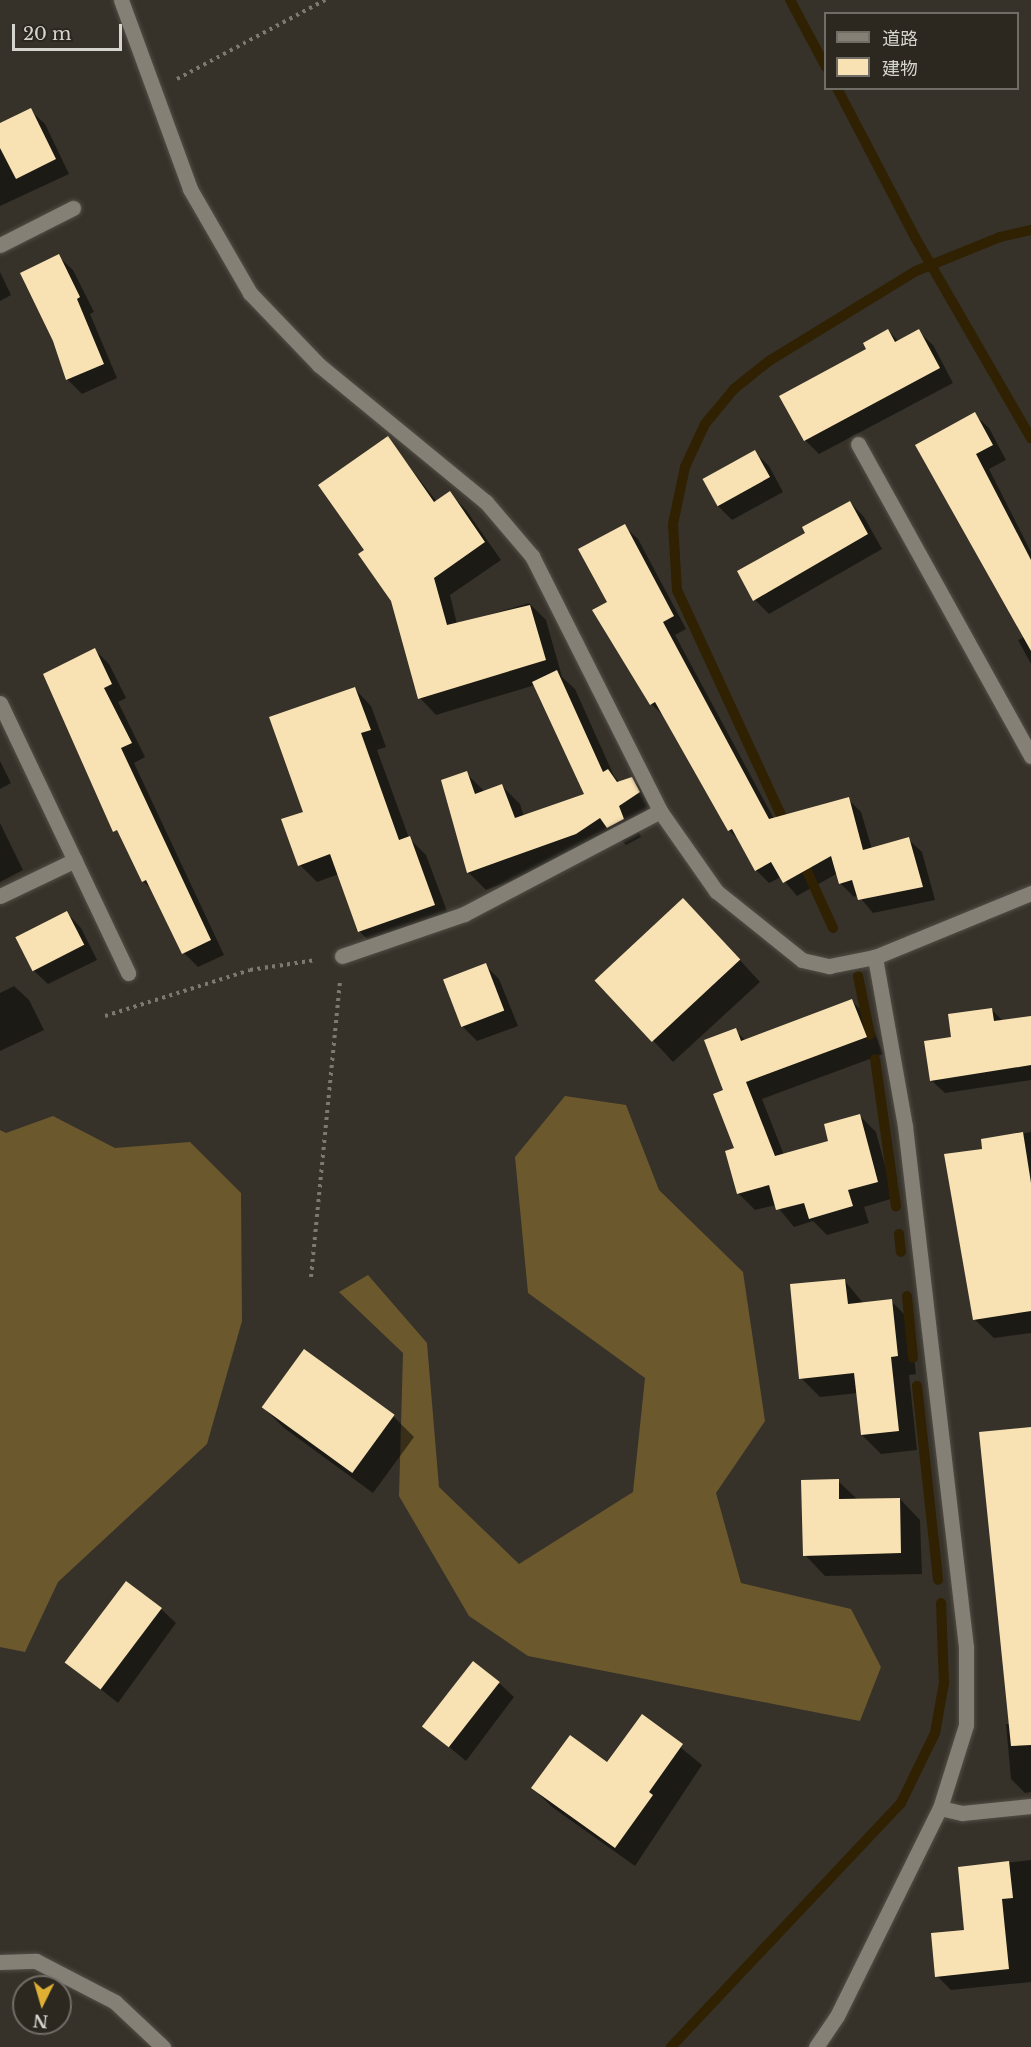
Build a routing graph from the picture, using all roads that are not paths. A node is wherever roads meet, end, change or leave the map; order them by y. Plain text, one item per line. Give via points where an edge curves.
1 (121, 0) edge
2 (73, 208) dead end
3 (0, 245) edge
4 (858, 444) dead end
5 (0, 703) edge
6 (1031, 756) edge
7 (660, 811) junction
8 (75, 860) junction
9 (1031, 893) edge
10 (0, 896) edge
11 (342, 956) road end
12 (875, 957) junction
13 (128, 973) dead end
14 (1031, 1806) edge
15 (940, 1808) junction
16 (0, 1962) edge
17 (163, 2047) edge
18 (816, 2047) edge

1 - 7 street via 190,189 250,293 319,365 486,502 532,556
2 - 3 street
4 - 6 street
5 - 8 street
7 - 11 street via 464,914
7 - 12 street via 716,891 802,960 829,966
8 - 10 street
8 - 13 street
9 - 12 street
12 - 15 street via 905,1126 966,1647 966,1725
14 - 15 street via 962,1813
15 - 18 street via 837,2016
16 - 17 street via 36,1961 115,2002

